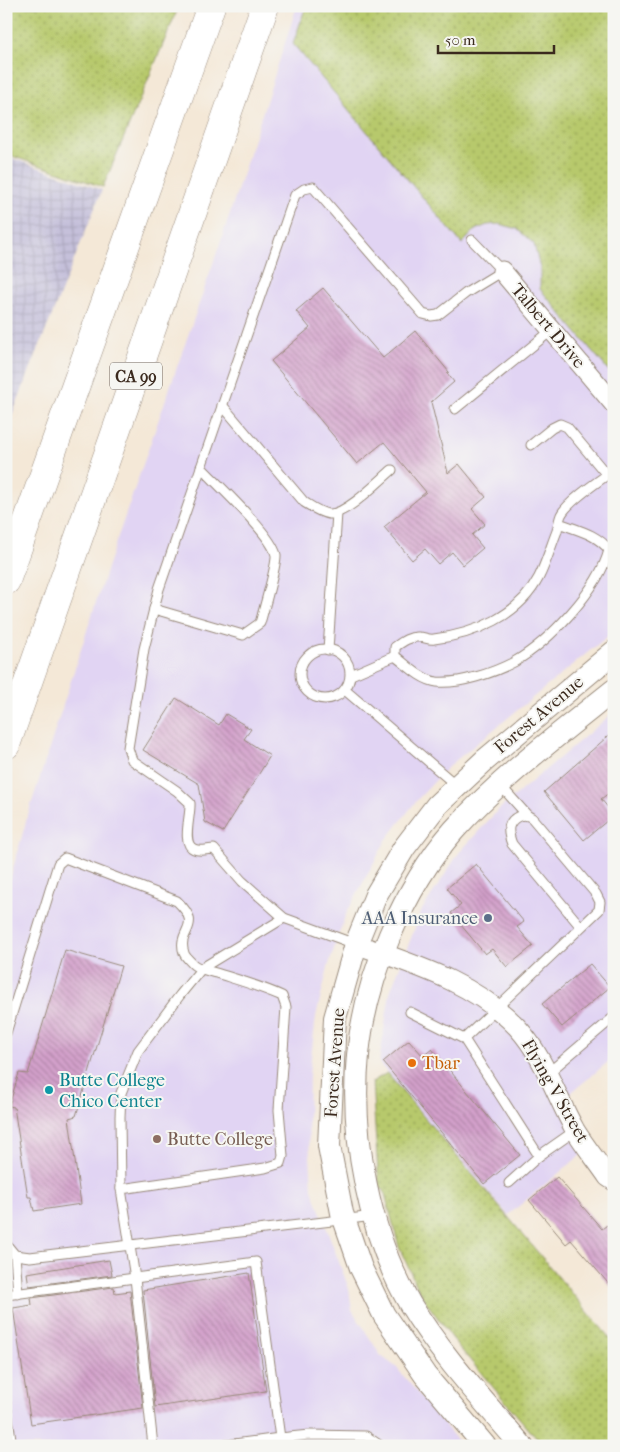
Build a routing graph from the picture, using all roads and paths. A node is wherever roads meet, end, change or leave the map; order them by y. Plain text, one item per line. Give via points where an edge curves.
1 (211, 6) edge
2 (265, 6) edge
3 (472, 240) dead end
4 (502, 271) junction
5 (552, 330) junction
6 (614, 404) edge
7 (222, 405) junction
8 (455, 409) dead end
9 (531, 445) dead end
10 (201, 467) junction
11 (392, 470) dead end
12 (610, 472) edge
13 (337, 513) junction
14 (29, 515) junction
15 (559, 523) junction
16 (6, 551) edge
17 (6, 581) edge
18 (154, 609) junction
19 (328, 650) junction
20 (614, 652) edge
21 (395, 656) junction
22 (351, 675) junction
23 (345, 690) junction
24 (614, 690) edge
25 (6, 745) edge
26 (500, 785) junction
27 (457, 786) junction
28 (527, 815) junction
29 (284, 918) junction
30 (581, 927) junction
31 (356, 944) junction
32 (382, 954) junction
33 (202, 968) junction
34 (495, 1008) junction
35 (410, 1012) dead end
36 (614, 1017) edge
37 (6, 1033) edge
38 (464, 1039) junction
39 (547, 1074) junction
40 (576, 1130) junction
41 (539, 1156) junction
42 (612, 1177) edge
43 (509, 1183) dead end
44 (121, 1190) junction
45 (374, 1216) junction
46 (344, 1220) junction
47 (6, 1244) edge
48 (130, 1245) junction
49 (15, 1255) junction
50 (135, 1278) junction
51 (18, 1294) junction
52 (6, 1295) edge
53 (6, 1404) edge
54 (280, 1438) junction
55 (12, 1446) edge
56 (153, 1446) edge
57 (219, 1446) edge
58 (381, 1446) edge
59 (485, 1446) edge
60 (522, 1446) edge

1 - 14 highway, CA 99
2 - 25 highway, CA 99
3 - 4 lane
4 - 5 street, Talbert Drive
4 - 7 lane via 466,293 438,316 423,314 313,188 304,189 295,195
5 - 6 street, Talbert Drive
5 - 8 lane
7 - 10 lane
7 - 13 lane via 304,502 323,512
9 - 12 lane via 560,424 567,427
10 - 18 lane
10 - 18 lane via 272,544 276,557 260,623 243,635
11 - 13 lane
12 - 15 lane via 571,503
13 - 19 lane
14 - 16 highway
14 - 17 highway, CA 99
15 - 21 lane via 539,578 516,606 484,627 432,640 416,636 402,641 395,648
15 - 21 lane via 595,537 609,550 592,586 572,614 531,649 514,662 459,681 435,682 422,677
18 - 29 lane via 128,748 132,760 190,803 186,837 192,849 214,849 242,881
19 - 22 lane via 346,660
19 - 23 lane via 316,651 304,662 300,677 303,686 322,699 331,699
20 - 27 street, Forest Avenue
21 - 22 lane
22 - 23 lane
23 - 27 lane
24 - 26 street, Forest Avenue
26 - 28 lane
26 - 32 street, Forest Avenue via 453,831 423,872
27 - 31 street, Forest Avenue via 437,805 404,848 376,895
28 - 30 lane via 600,902 600,910
28 - 30 lane via 521,815 510,824 512,844
29 - 31 lane
29 - 33 lane
30 - 34 lane
31 - 32 street, Flying V Street
31 - 46 street, Forest Avenue via 335,1018 329,1146
32 - 34 street, Flying V Street via 435,973
32 - 45 street, Forest Avenue via 366,1007 358,1054 356,1098 364,1181
33 - 37 lane via 184,955 183,943 190,920 187,911 176,902 65,858 58,864
33 - 44 lane via 138,1051 122,1093
33 - 44 lane via 282,996 286,1007 279,1091 281,1163
34 - 38 lane
34 - 39 street, Flying V Street via 518,1028
35 - 38 lane
36 - 39 lane
38 - 41 lane
39 - 40 street, Flying V Street
40 - 41 lane
40 - 42 street, Flying V Street
41 - 43 lane
44 - 48 lane
45 - 46 lane
45 - 60 street, Forest Avenue via 382,1245 410,1303 444,1354
46 - 48 lane
46 - 59 street, Forest Avenue via 361,1268 384,1315 425,1375
47 - 49 lane
48 - 49 lane via 30,1257
48 - 50 lane
49 - 51 lane
50 - 51 lane
50 - 54 lane via 256,1262
50 - 56 lane
51 - 52 lane
53 - 55 lane
54 - 57 lane
54 - 58 lane via 366,1436

